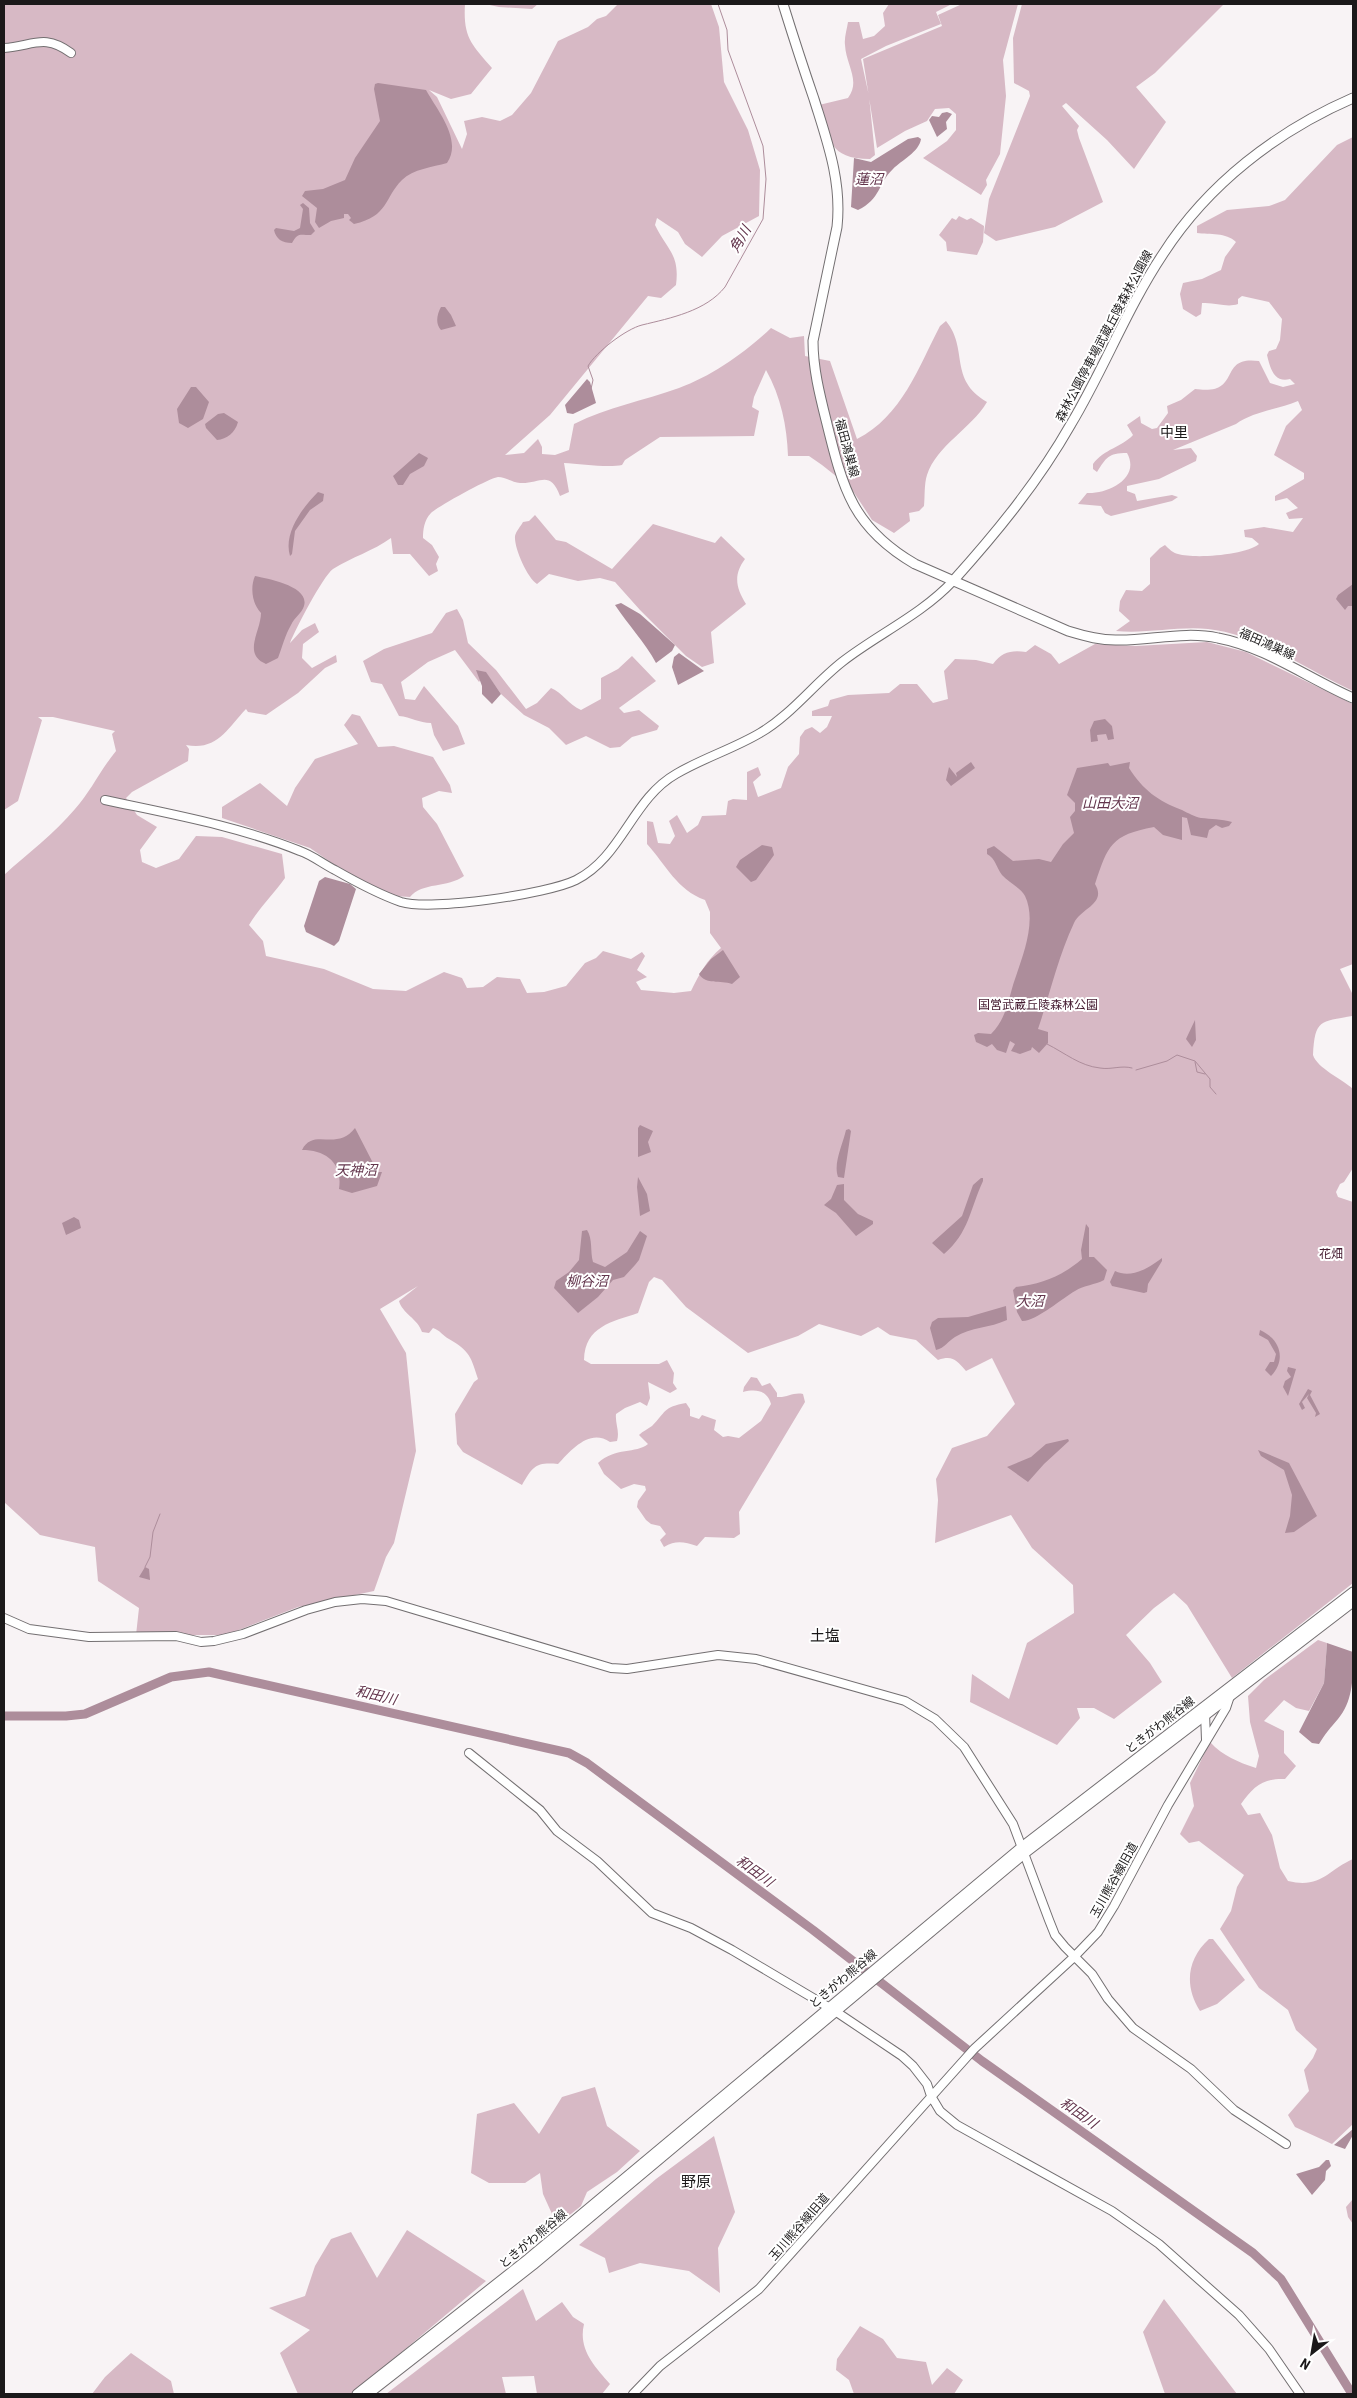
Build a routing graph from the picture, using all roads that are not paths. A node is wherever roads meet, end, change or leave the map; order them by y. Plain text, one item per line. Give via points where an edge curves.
1 (783, 4) edge
2 (4, 48) edge
3 (71, 53) dead end
4 (1353, 98) edge
5 (953, 582) junction
6 (1353, 698) edge
7 (105, 800) dead end
8 (1353, 1592) edge
9 (1353, 1602) edge
10 (4, 1618) edge
11 (1230, 1696) junction
12 (1208, 1704) junction
13 (1204, 1715) junction
14 (1192, 1725) junction
15 (1206, 1729) junction
16 (1206, 1742) junction
17 (469, 1753) dead end
18 (1024, 1850) junction
19 (1074, 1957) junction
20 (832, 2009) junction
21 (931, 2096) junction
22 (1286, 2144) dead end
23 (357, 2394) edge
24 (368, 2394) edge
25 (633, 2394) edge
26 (1300, 2394) edge

1 - 5 main road, 福田鴻巣線 via 832,155 837,185 837,226 816,323 813,356 840,477 873,533 901,556
2 - 3 street via 44,41 56,43
4 - 5 main road, 森林公園停車場武蔵丘陵森林公園線 via 1269,145 1236,171 1179,232 1137,297 1052,457 1023,500
5 - 6 main road, 福田鴻巣線 via 1044,623 1090,637 1119,640 1191,635 1237,642
5 - 7 street via 928,606 842,663 761,733 673,775 643,804 593,870 575,881 548,890 451,904 402,902 362,886 303,851 241,831
8 - 12 main road, ときがわ熊谷線
9 - 11 main road, ときがわ熊谷線
10 - 18 street via 29,1629 89,1637 176,1636 201,1642 242,1634 319,1606 362,1599 403,1605 611,1668 627,1669 718,1655 756,1659 905,1701 935,1719 964,1747 1004,1808
11 - 13 main road, ときがわ熊谷線
11 - 16 street, 玉川熊谷線旧道
12 - 13 street
12 - 18 main road, ときがわ熊谷線
13 - 14 main road, ときがわ熊谷線
13 - 15 street
14 - 15 street
14 - 18 main road, ときがわ熊谷線
15 - 16 street
16 - 19 street, 玉川熊谷線旧道 via 1107,1919
17 - 20 street via 540,1810 557,1831 597,1861 652,1914 712,1939
18 - 19 street via 1055,1935
18 - 20 main road, ときがわ熊谷線
19 - 21 street, 玉川熊谷線旧道 via 974,2049
19 - 22 street via 1092,1974 1133,2028 1190,2069 1234,2110
20 - 21 street via 913,2066 927,2084
20 - 23 main road, ときがわ熊谷線 via 484,2295
20 - 24 main road, ときがわ熊谷線 via 533,2265
21 - 25 street, 玉川熊谷線旧道 via 759,2288 666,2360
21 - 26 street via 940,2111 956,2126 1112,2211 1159,2244 1239,2315 1269,2349

